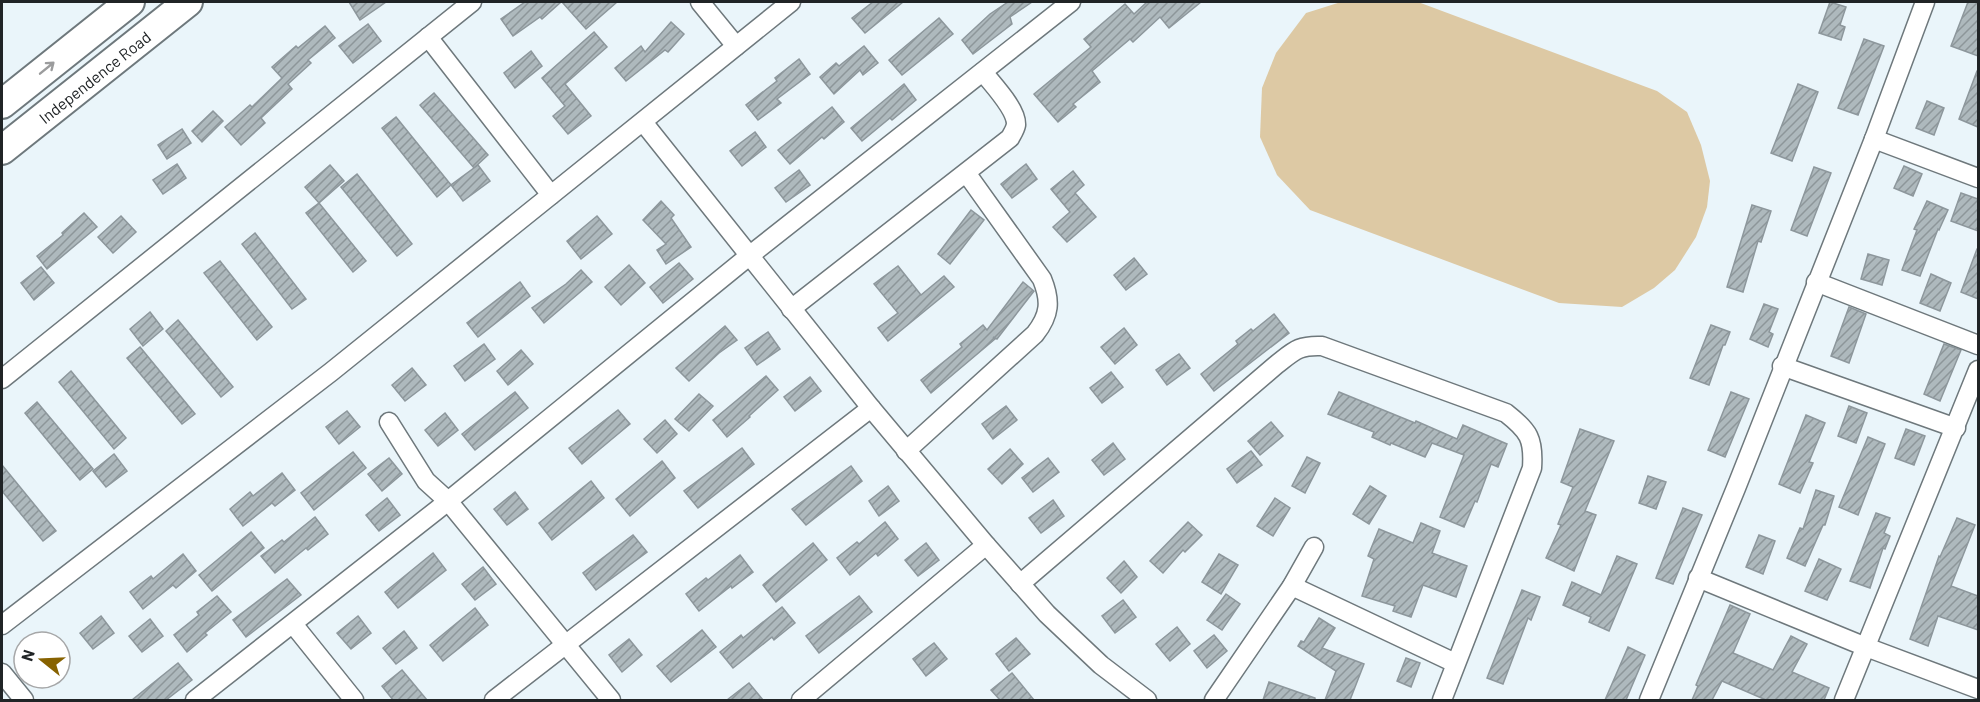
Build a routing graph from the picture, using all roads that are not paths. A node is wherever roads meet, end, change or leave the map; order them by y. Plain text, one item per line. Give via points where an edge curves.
1 (130, 2) edge
2 (188, 2) edge
3 (472, 2) edge
4 (700, 2) edge
5 (791, 2) edge
6 (1925, 2) edge
7 (1065, 4) edge
8 (428, 37) junction
9 (736, 46) junction
10 (983, 72) junction
11 (2, 105) edge
12 (643, 122) junction
13 (1874, 139) junction
14 (2, 150) edge
15 (967, 174) junction
16 (1978, 178) edge
17 (551, 195) junction
18 (749, 256) junction
19 (1816, 282) junction
20 (791, 309) junction
21 (1978, 345) edge
22 (1782, 366) junction
23 (1978, 370) edge
24 (2, 379) edge
25 (871, 408) junction
26 (389, 422) dead end
27 (1956, 428) junction
28 (906, 451) junction
29 (448, 501) junction
30 (986, 545) junction
31 (1314, 547) dead end
32 (1698, 578) junction
33 (1020, 584) junction
34 (1292, 586) junction
35 (293, 624) junction
36 (2, 625) edge
37 (565, 644) junction
38 (1866, 647) junction
39 (1455, 663) junction
40 (2, 673) edge
41 (1978, 689) edge
42 (1142, 699) edge
43 (24, 700) edge
44 (195, 700) edge
45 (354, 700) edge
46 (494, 700) edge
47 (611, 700) edge
48 (801, 700) edge
49 (1214, 700) edge
50 (1442, 700) edge
51 (1649, 700) edge
52 (1844, 700) edge

11 -> 1 main road
2 - 14 main road, Independence Road
3 - 8 street
4 - 9 street
5 - 9 street
6 - 13 street
7 - 10 street
8 - 17 street
8 - 24 street
9 - 12 street
10 - 15 street via 1010,107 1016,124 1010,138
10 - 18 street
12 - 17 street
12 - 18 street
13 - 16 street
13 - 19 street
15 - 20 street
15 - 28 street via 1042,279 1048,308 1035,334
17 - 36 street via 331,372
18 - 20 street
18 - 29 street
19 - 21 street
19 - 22 street
20 - 25 street
22 - 27 street
22 - 32 street
23 - 27 street
25 - 28 street
25 - 37 street
26 - 29 street via 426,481
27 - 38 street
28 - 30 street
29 - 35 street
29 - 37 street
30 - 33 street
30 - 48 street
31 - 34 street
32 - 38 street
32 - 51 street
33 - 39 street via 1293,351 1306,345 1322,346 1506,413 1526,431 1533,445 1532,468
33 - 42 street via 1101,665
34 - 39 street
34 - 49 street
35 - 44 street
35 - 45 street
37 - 46 street
37 - 47 street
38 - 41 street
38 - 52 street
39 - 50 street
40 - 43 street

